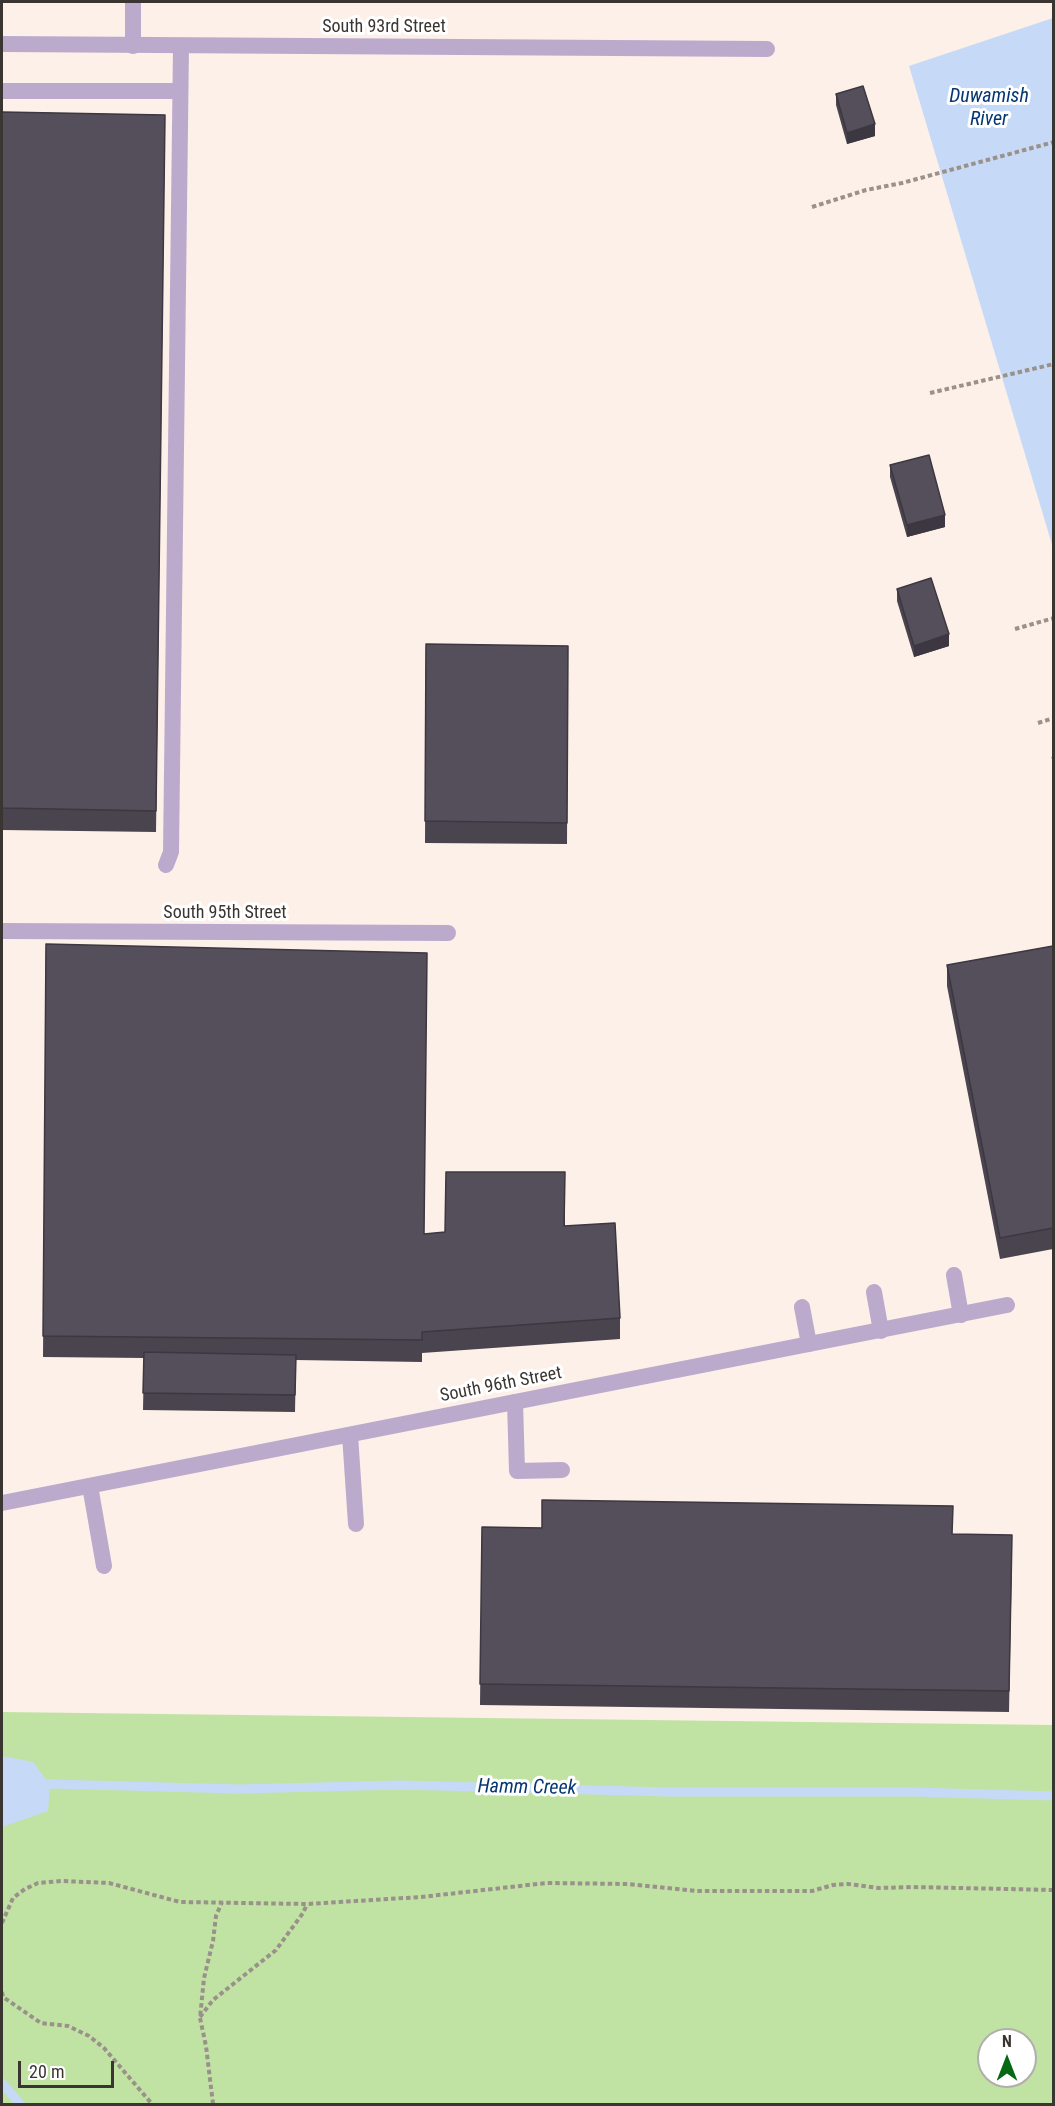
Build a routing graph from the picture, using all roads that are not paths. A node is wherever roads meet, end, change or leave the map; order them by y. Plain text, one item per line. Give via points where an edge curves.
1 (133, 2) edge
2 (2, 44) edge
3 (133, 46) junction
4 (181, 46) junction
5 (767, 49) dead end
6 (2, 91) edge
7 (180, 91) junction
8 (166, 865) dead end
9 (2, 931) edge
10 (448, 933) dead end
11 (954, 1275) dead end
12 (874, 1292) dead end
13 (1007, 1305) dead end
14 (802, 1306) dead end
15 (961, 1315) junction
16 (881, 1331) junction
17 (809, 1344) junction
18 (515, 1402) junction
19 (350, 1435) junction
20 (562, 1470) dead end
21 (90, 1486) junction
22 (2, 1503) edge
23 (356, 1524) dead end
24 (104, 1566) dead end

1 - 3 street
2 - 3 street, South 93rd Street
3 - 4 street, South 93rd Street
4 - 5 street, South 93rd Street
4 - 7 street
6 - 7 street
7 - 8 street via 171,852
9 - 10 street, South 95th Street
11 - 15 street
12 - 16 street
13 - 15 street, South 96th Street
14 - 17 street
15 - 16 street, South 96th Street
16 - 17 street, South 96th Street
17 - 18 street, South 96th Street
18 - 19 street, South 96th Street
18 - 20 street via 517,1471
19 - 21 street, South 96th Street
19 - 23 street
21 - 22 street, South 96th Street
21 - 24 street

